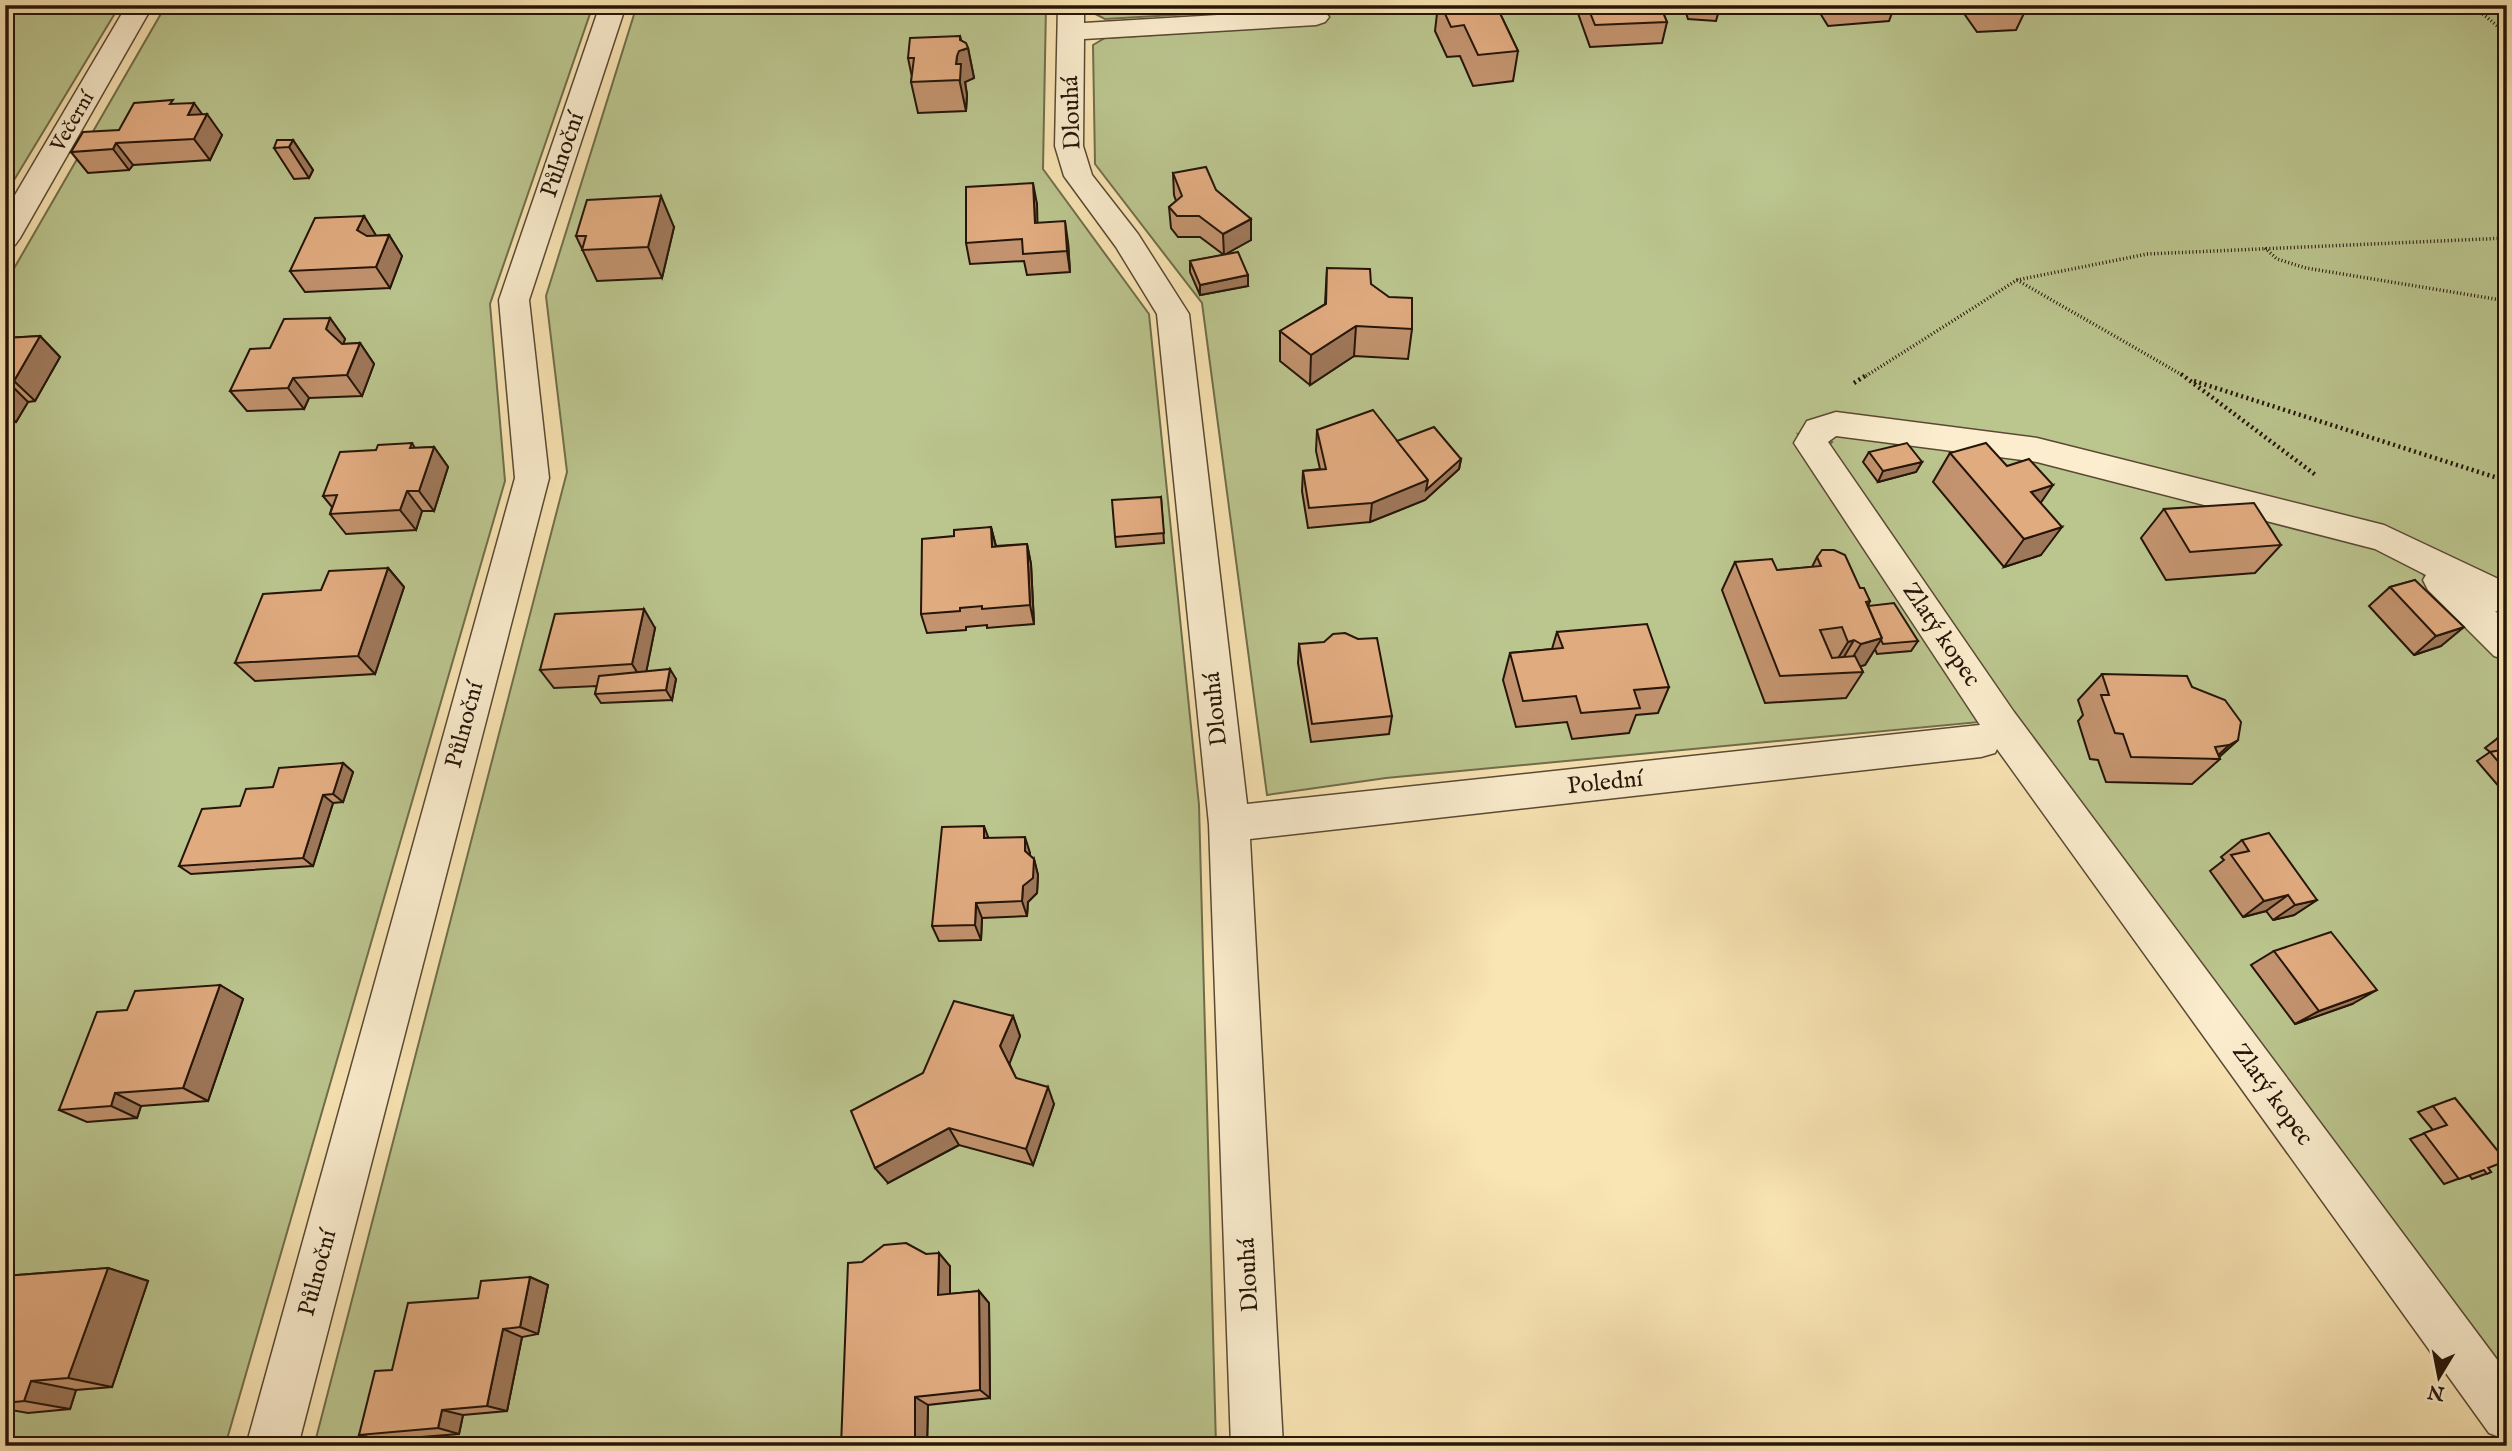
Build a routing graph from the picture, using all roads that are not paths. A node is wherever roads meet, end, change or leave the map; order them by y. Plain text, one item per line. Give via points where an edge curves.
1 (140, 5) edge
2 (613, 5) edge
3 (1316, 17) dead end
4 (1071, 19) edge
5 (5, 238) edge
6 (2419, 557) junction
7 (2507, 600) edge
8 (2507, 645) edge
9 (1981, 741) dead end
10 (1229, 824) junction
11 (2507, 1415) edge
12 (272, 1446) edge
13 (1257, 1446) edge

1 - 5 street, Večerní
2 - 12 street, Půlnoční via 514,300 532,478
3 - 4 street
4 - 10 street, Dlouhá via 1069,146 1077,176 1127,241 1173,314
6 - 7 street
6 - 8 street
6 - 11 street, Zlatý kopec via 2384,538 2037,450 1836,424 1819,429 1811,443 2000,723
9 - 10 street, Polední
10 - 13 street, Dlouhá

